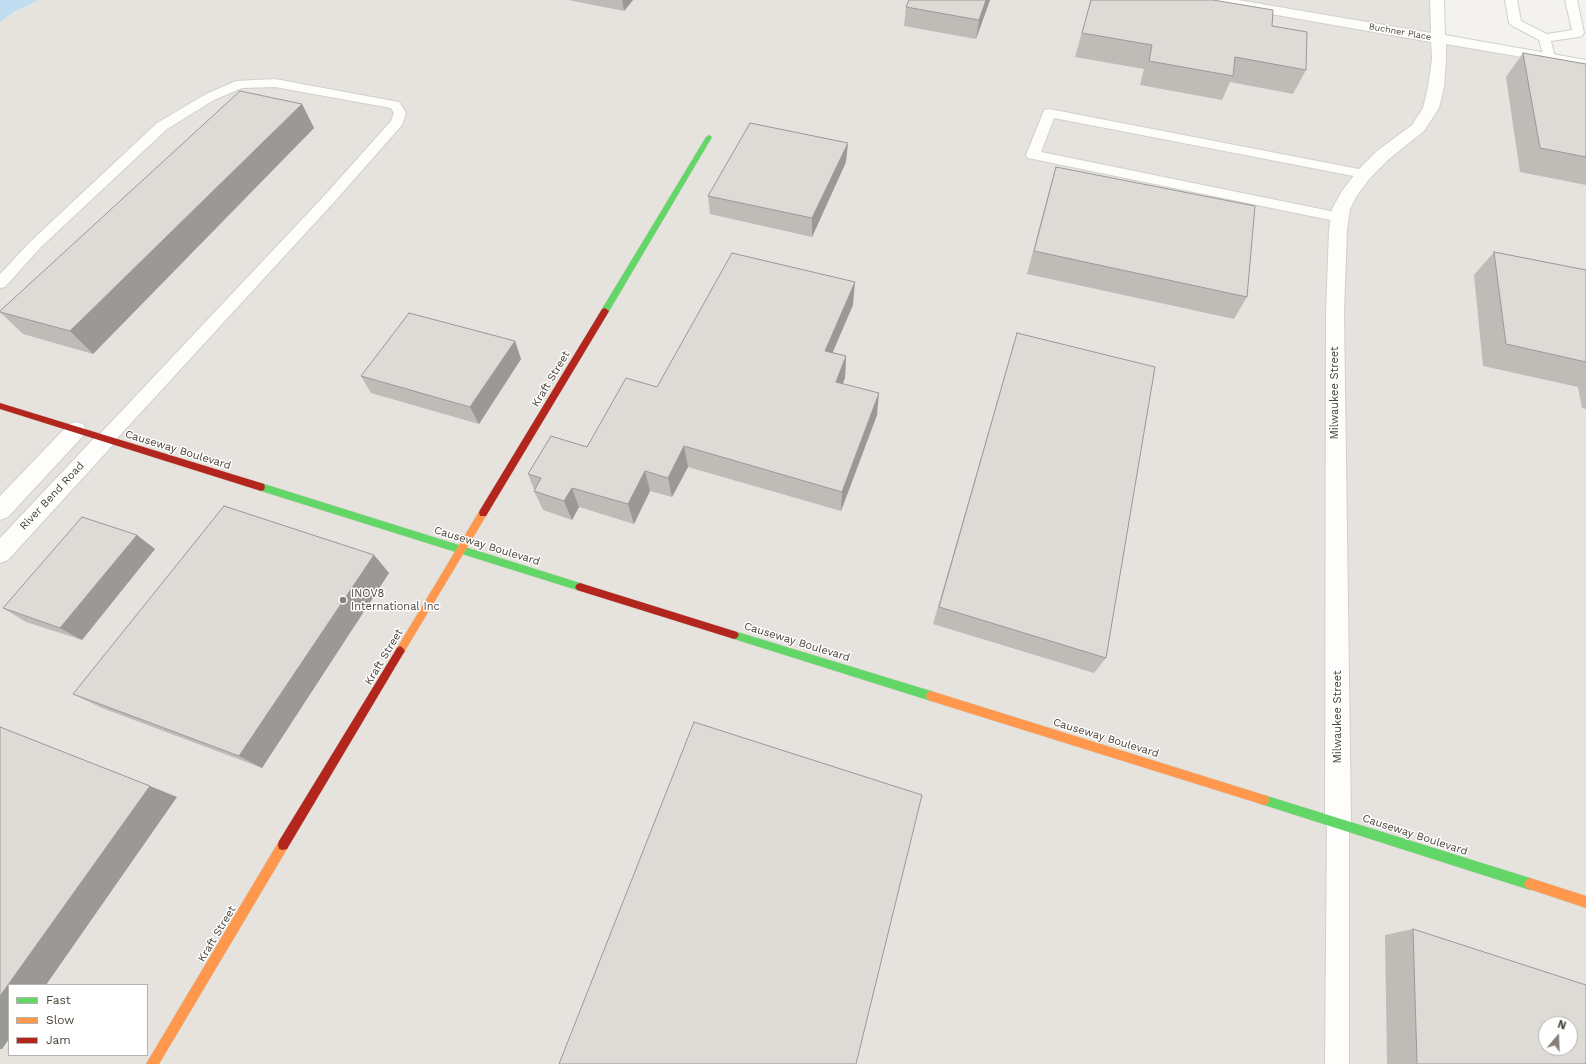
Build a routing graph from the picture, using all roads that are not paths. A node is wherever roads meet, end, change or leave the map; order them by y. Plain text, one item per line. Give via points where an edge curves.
1 (1214, 0) edge
2 (1437, 0) edge
3 (1511, 0) edge
4 (1570, 0) edge
5 (1440, 38) junction
6 (1545, 38) junction
7 (1549, 58) junction
8 (1586, 64) edge
9 (709, 137) dead end
10 (1364, 174) junction
11 (1340, 217) junction
12 (0, 284) edge
13 (0, 406) edge
14 (76, 430) junction
15 (105, 440) junction
16 (0, 510) edge
17 (462, 551) junction
18 (0, 553) edge
19 (1338, 823) junction
20 (1586, 902) edge
21 (152, 1064) edge
22 (1337, 1064) edge

1 - 5 street, Buchner Place
2 - 5 street, Milwaukee Street
3 - 6 lane via 1515,23
4 - 6 lane via 1578,32
5 - 7 street, Buchner Place
5 - 10 street, Milwaukee Street via 1436,87 1431,108 1418,128
6 - 7 lane
7 - 8 street, Buchner Place
9 - 17 street, Kraft Street
10 - 11 street, Milwaukee Street via 1348,196
10 - 11 lane via 1049,113 1033,155
11 - 19 street, Milwaukee Street via 1335,313
12 - 15 lane via 36,244 162,126 210,97 240,84 275,83 395,105 400,113 397,122 330,198
13 - 14 street, Causeway Boulevard
14 - 15 street, Causeway Boulevard
14 - 16 street
15 - 17 street, Causeway Boulevard
15 - 18 street, River Bend Road
17 - 19 street, Causeway Boulevard
17 - 21 street, Kraft Street
19 - 20 street, Causeway Boulevard
19 - 22 lane

